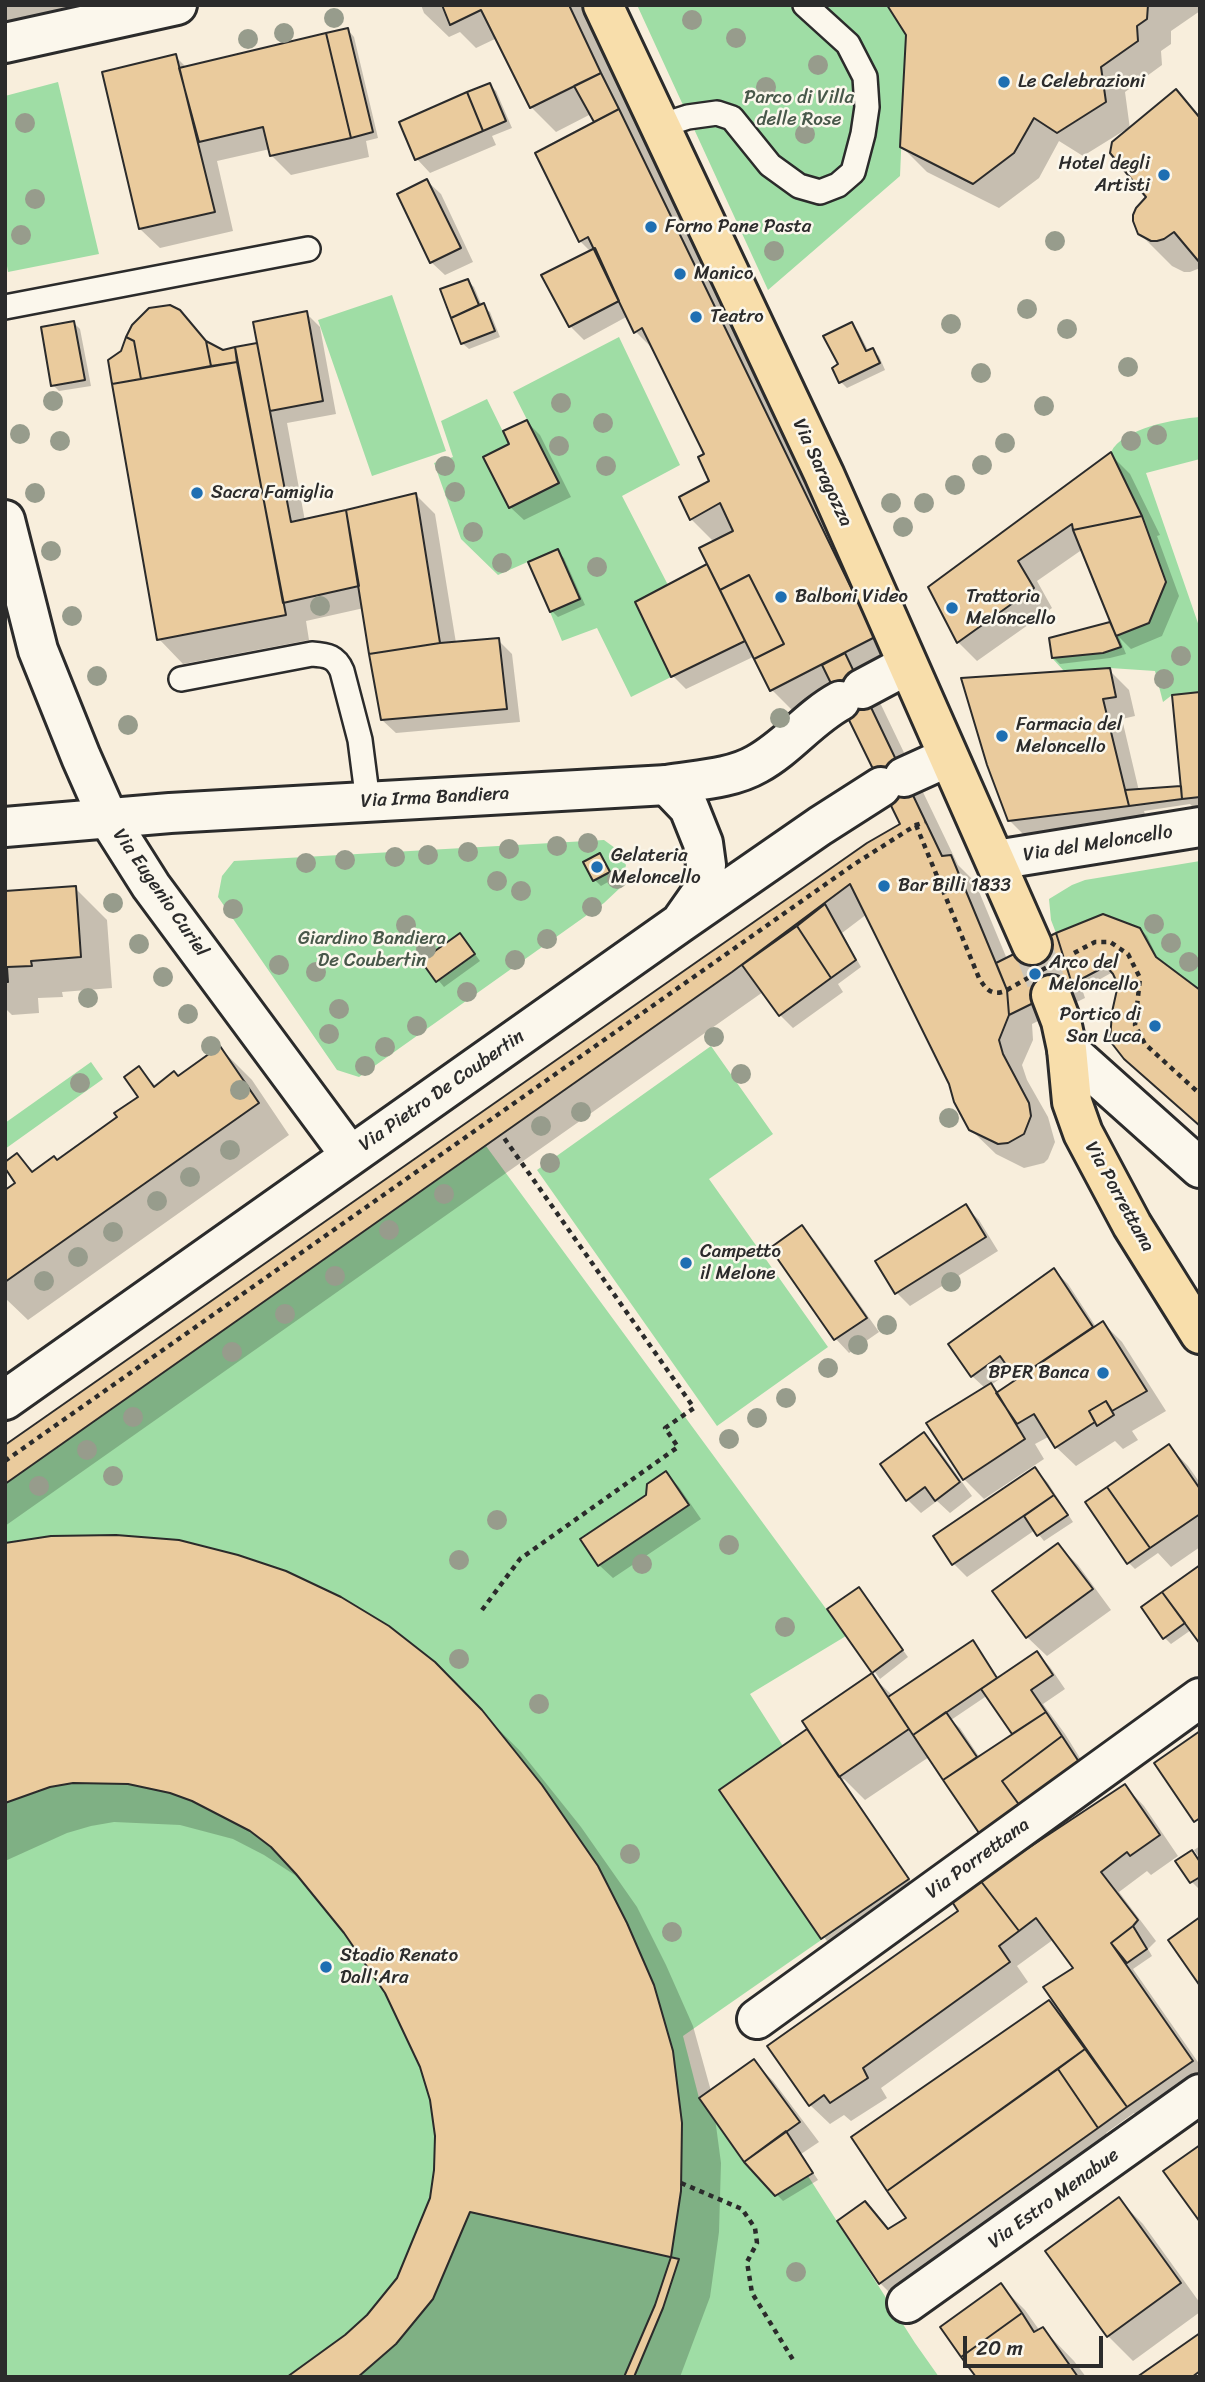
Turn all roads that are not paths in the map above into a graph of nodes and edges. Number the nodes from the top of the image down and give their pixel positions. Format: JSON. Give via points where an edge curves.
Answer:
{"nodes":[{"id":1,"x":177,"y":5,"type":"edge"},
{"id":2,"x":603,"y":5,"type":"edge"},
{"id":3,"x":804,"y":5,"type":"edge"},
{"id":4,"x":5,"y":43,"type":"edge"},
{"id":5,"x":660,"y":126,"type":"junction"},
{"id":6,"x":308,"y":249,"type":"dead end"},
{"id":7,"x":5,"y":307,"type":"edge"},
{"id":8,"x":5,"y":520,"type":"edge"},
{"id":9,"x":907,"y":665,"type":"junction"},
{"id":10,"x":181,"y":679,"type":"dead end"},
{"id":11,"x":948,"y":757,"type":"junction"},
{"id":12,"x":667,"y":785,"type":"junction"},
{"id":13,"x":368,"y":802,"type":"junction"},
{"id":14,"x":108,"y":818,"type":"junction"},
{"id":15,"x":5,"y":827,"type":"edge"},
{"id":16,"x":1200,"y":827,"type":"edge"},
{"id":17,"x":996,"y":860,"type":"junction"},
{"id":18,"x":680,"y":923,"type":"junction"},
{"id":19,"x":1048,"y":951,"type":"tunnel mouth"},
{"id":20,"x":1051,"y":995,"type":"tunnel mouth"},
{"id":21,"x":1067,"y":1049,"type":"junction"},
{"id":22,"x":350,"y":1156,"type":"junction"},
{"id":23,"x":1200,"y":1168,"type":"edge"},
{"id":24,"x":1200,"y":1334,"type":"edge"},
{"id":25,"x":5,"y":1400,"type":"edge"},
{"id":26,"x":1200,"y":1698,"type":"edge"},
{"id":27,"x":757,"y":2020,"type":"dead end"},
{"id":28,"x":1200,"y":2094,"type":"edge"},
{"id":29,"x":907,"y":2303,"type":"dead end"}],
"edges":[{"from":1,"to":4,"type":"street"},
{"from":2,"to":5,"type":"main road","name":"Via Saragozza"},
{"from":3,"to":5,"type":"lane","via":[[848,44],[865,77],[863,134],[853,172],[838,185],[820,192],[799,186],[770,165],[732,118],[717,113]]},
{"from":5,"to":9,"type":"main road","name":"Via Saragozza","via":[[874,583]]},
{"from":6,"to":7,"type":"lane"},
{"from":8,"to":14,"type":"street","name":"Via Eugenio Curiel","via":[[38,650]]},
{"from":9,"to":11,"type":"main road","name":"Via Saragozza"},
{"from":9,"to":12,"type":"street","name":"Via Irma Bandiera","via":[[851,695],[757,765]]},
{"from":10,"to":13,"type":"lane","via":[[312,654],[327,654],[338,661],[360,740]]},
{"from":11,"to":17,"type":"main road","name":"Via Saragozza"},
{"from":11,"to":18,"type":"street","name":"Via Pietro De Coubertin","via":[[893,782],[820,826]]},
{"from":12,"to":13,"type":"street","name":"Via Irma Bandiera"},
{"from":12,"to":18,"type":"street","via":[[689,808],[704,843],[702,892]]},
{"from":13,"to":14,"type":"street","name":"Via Irma Bandiera"},
{"from":14,"to":15,"type":"street","name":"Via Irma Bandiera"},
{"from":14,"to":22,"type":"street","name":"Via Eugenio Curiel","via":[[150,886]]},
{"from":16,"to":17,"type":"street","name":"Via del Meloncello"},
{"from":17,"to":19,"type":"main road","name":"Via Saragozza"},
{"from":18,"to":22,"type":"street","name":"Via Pietro De Coubertin"},
{"from":20,"to":21,"type":"main road"},
{"from":21,"to":23,"type":"street"},
{"from":21,"to":24,"type":"main road","name":"Via Porrettana","via":[[1072,1102],[1083,1133],[1132,1225]]},
{"from":22,"to":25,"type":"street","name":"Via Pietro De Coubertin"},
{"from":26,"to":27,"type":"street","name":"Via Porrettana"},
{"from":28,"to":29,"type":"street","name":"Via Estro Menabue"}]}
